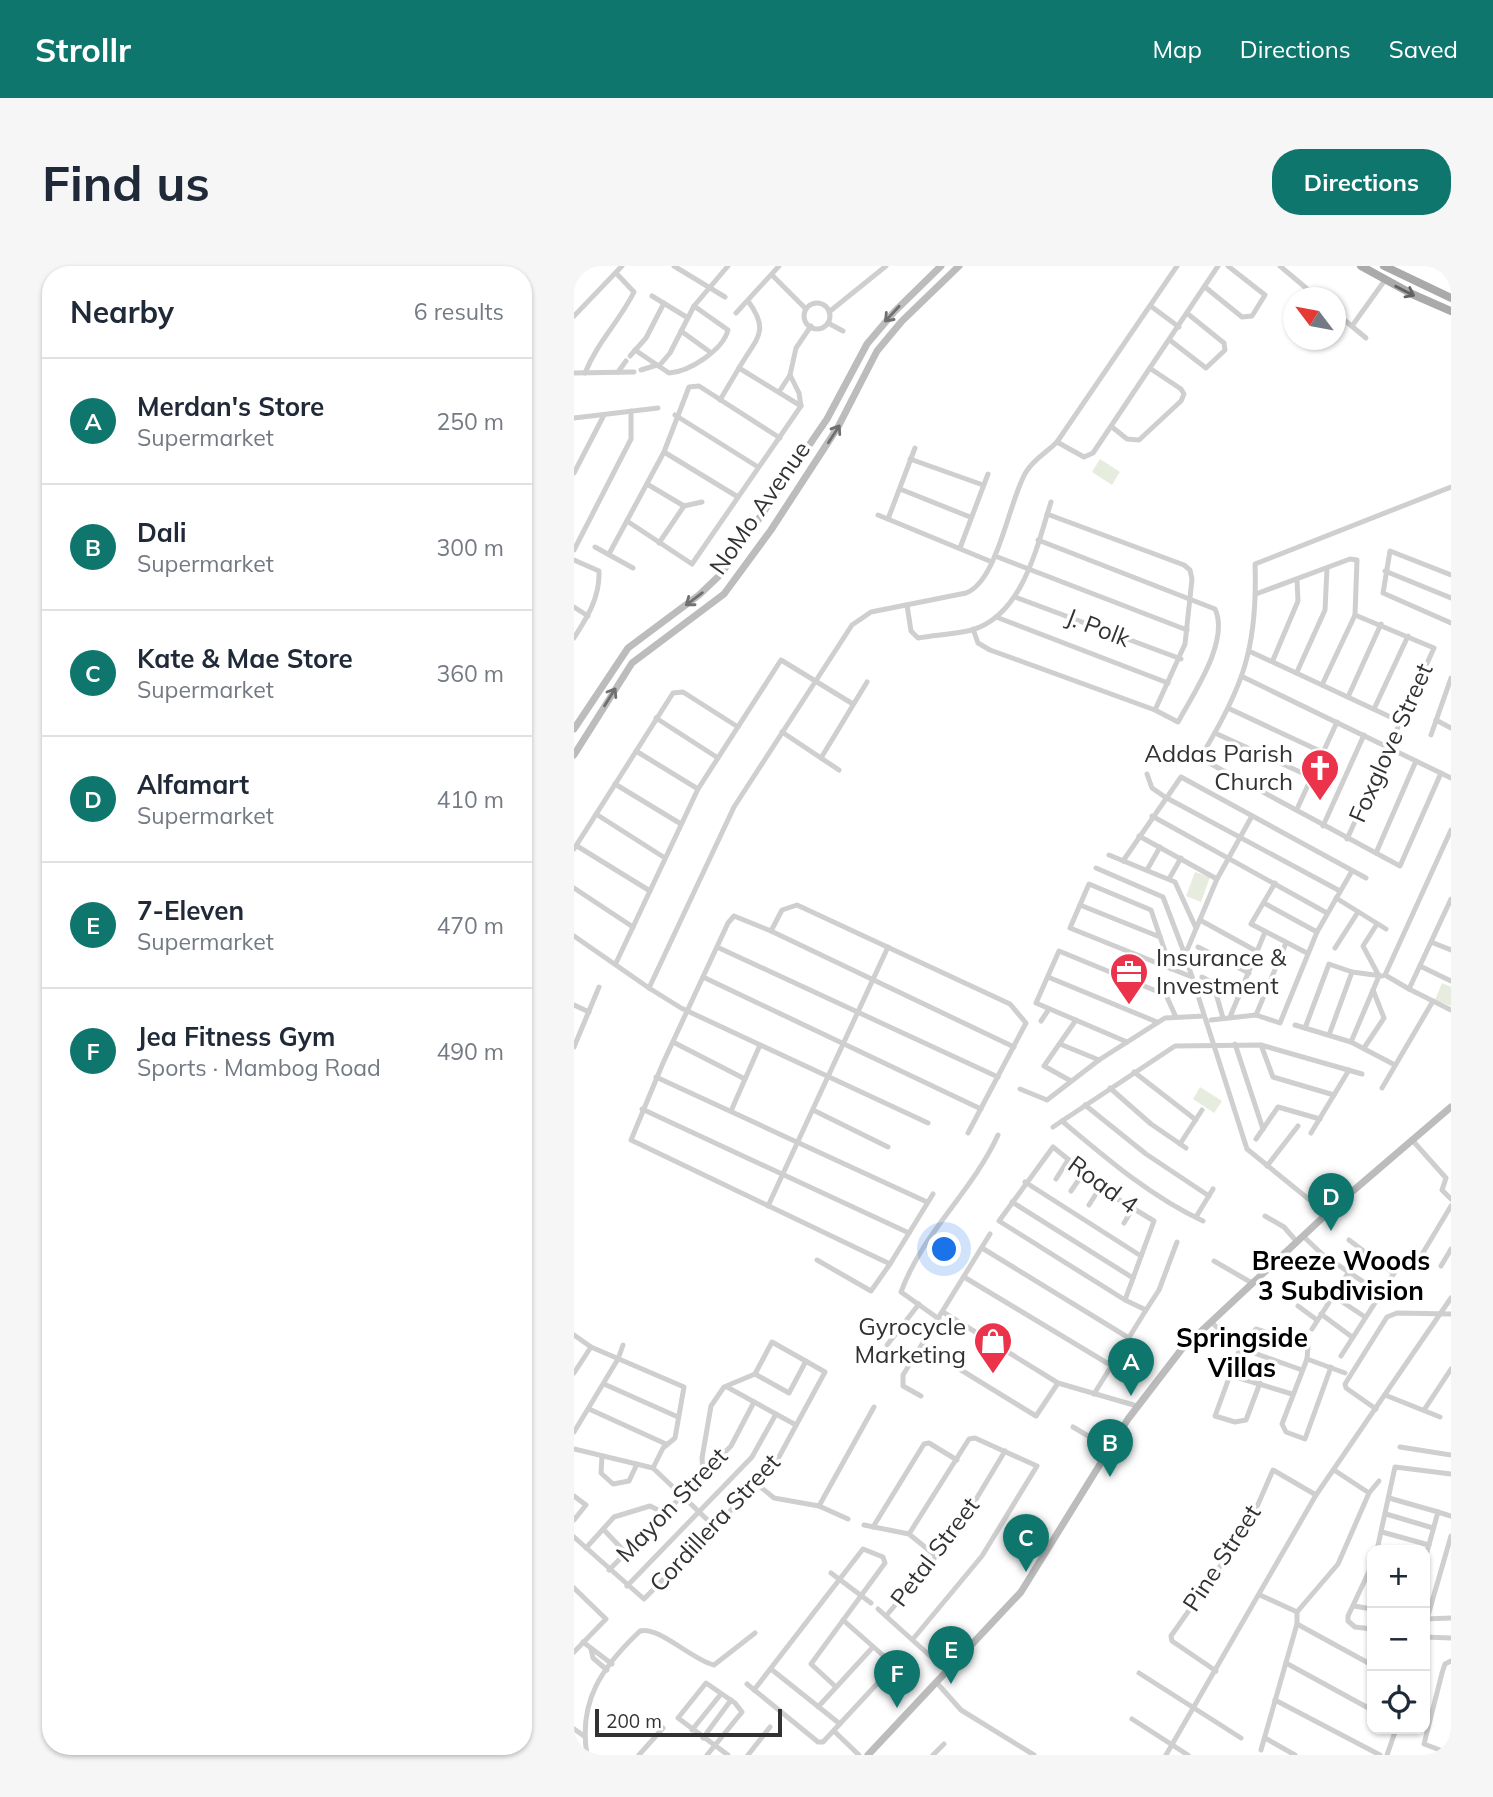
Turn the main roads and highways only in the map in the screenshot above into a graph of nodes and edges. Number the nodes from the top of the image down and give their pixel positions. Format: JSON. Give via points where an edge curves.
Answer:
{"nodes":[{"id":1,"x":941,"y":266,"type":"edge"},
{"id":2,"x":959,"y":266,"type":"edge"},
{"id":3,"x":1361,"y":266,"type":"edge"},
{"id":4,"x":1384,"y":266,"type":"edge"},
{"id":5,"x":1451,"y":298,"type":"edge"},
{"id":6,"x":1451,"y":310,"type":"edge"},
{"id":7,"x":867,"y":344,"type":"junction"},
{"id":8,"x":877,"y":351,"type":"junction"},
{"id":9,"x":574,"y":729,"type":"edge"},
{"id":10,"x":574,"y":755,"type":"edge"},
{"id":11,"x":1451,"y":1107,"type":"edge"},
{"id":12,"x":868,"y":1755,"type":"edge"}],
"edges":[{"from":1,"to":7,"type":"main road","name":"NoMo Avenue","one_way":true},
{"from":2,"to":8,"type":"main road","name":"NoMo Avenue"},
{"from":3,"to":6,"type":"main road","one_way":true},
{"from":4,"to":5,"type":"main road"},
{"from":7,"to":8,"type":"main road"},
{"from":7,"to":9,"type":"main road","name":"NoMo Avenue","one_way":true,"via":[[827,419],[721,575],[628,648]]},
{"from":10,"to":8,"type":"main road","name":"NoMo Avenue","one_way":true,"via":[[632,663],[724,594],[838,427]]},
{"from":11,"to":12,"type":"main road","via":[[1181,1350],[1137,1406],[1020,1592]]}]}
